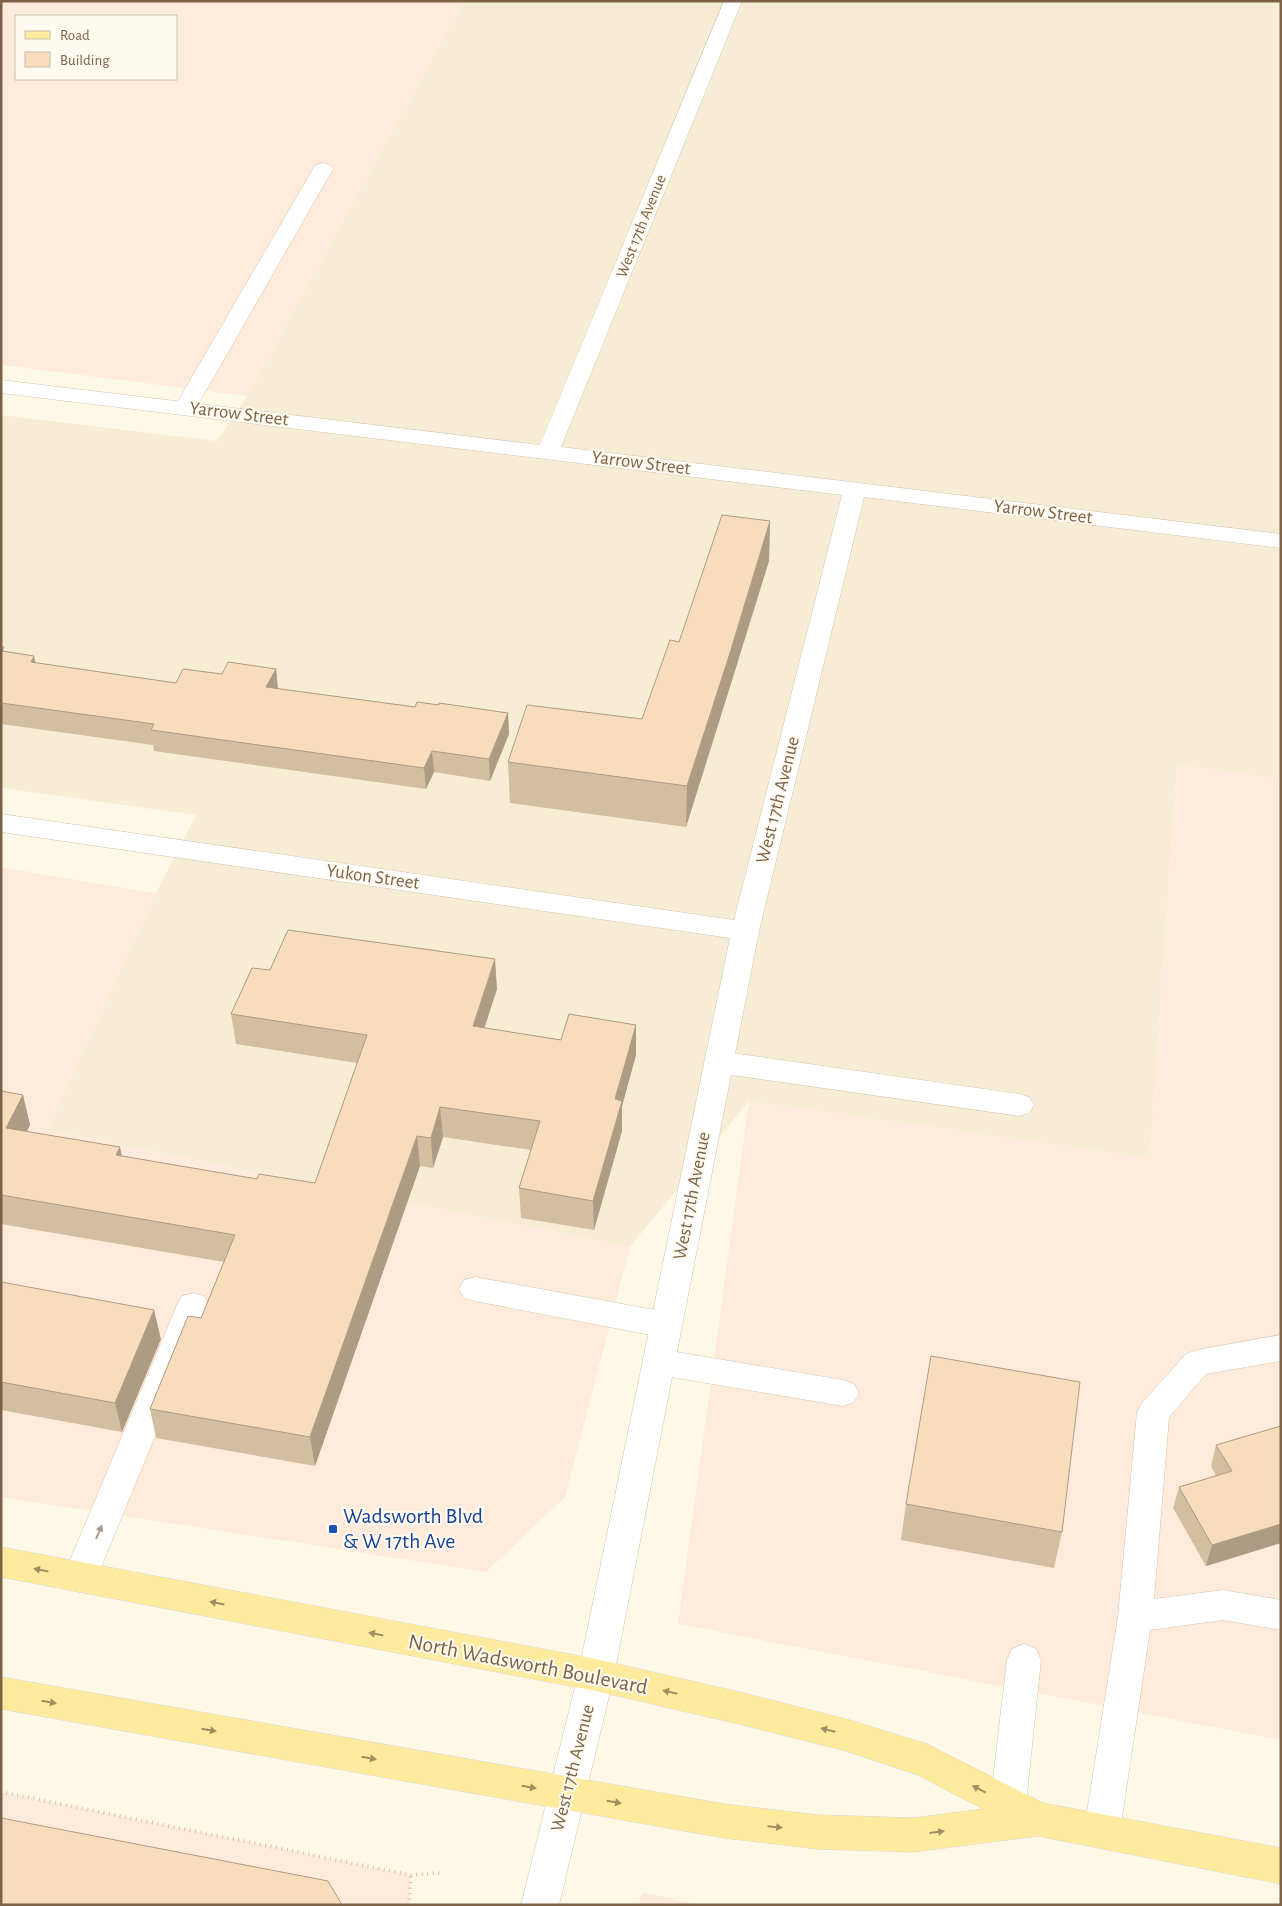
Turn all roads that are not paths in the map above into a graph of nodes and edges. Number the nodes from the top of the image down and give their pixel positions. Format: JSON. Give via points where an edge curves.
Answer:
{"nodes":[{"id":1,"x":733,"y":1,"type":"edge"},
{"id":2,"x":323,"y":169,"type":"dead end"},
{"id":3,"x":1,"y":386,"type":"edge"},
{"id":4,"x":185,"y":408,"type":"junction"},
{"id":5,"x":548,"y":451,"type":"junction"},
{"id":6,"x":855,"y":489,"type":"junction"},
{"id":7,"x":1281,"y":541,"type":"edge"},
{"id":8,"x":1,"y":823,"type":"edge"},
{"id":9,"x":745,"y":931,"type":"junction"},
{"id":10,"x":718,"y":1062,"type":"junction"},
{"id":11,"x":1019,"y":1105,"type":"dead end"},
{"id":12,"x":475,"y":1289,"type":"dead end"},
{"id":13,"x":193,"y":1305,"type":"dead end"},
{"id":14,"x":666,"y":1325,"type":"junction"},
{"id":15,"x":1281,"y":1348,"type":"edge"},
{"id":16,"x":659,"y":1362,"type":"junction"},
{"id":17,"x":843,"y":1393,"type":"dead end"},
{"id":18,"x":1,"y":1562,"type":"edge"},
{"id":19,"x":80,"y":1577,"type":"junction"},
{"id":20,"x":1281,"y":1616,"type":"edge"},
{"id":21,"x":1135,"y":1617,"type":"junction"},
{"id":22,"x":1024,"y":1660,"type":"dead end"},
{"id":23,"x":596,"y":1676,"type":"junction"},
{"id":24,"x":1,"y":1693,"type":"edge"},
{"id":25,"x":566,"y":1794,"type":"junction"},
{"id":26,"x":1017,"y":1816,"type":"junction"},
{"id":27,"x":1102,"y":1832,"type":"junction"},
{"id":28,"x":1281,"y":1866,"type":"edge"},
{"id":29,"x":540,"y":1905,"type":"edge"}],
"edges":[{"from":1,"to":5,"type":"street","name":"West 17th Avenue"},
{"from":2,"to":4,"type":"street"},
{"from":3,"to":4,"type":"street","name":"Yarrow Street"},
{"from":4,"to":5,"type":"street","name":"Yarrow Street"},
{"from":5,"to":6,"type":"street","name":"Yarrow Street"},
{"from":6,"to":7,"type":"street","name":"Yarrow Street"},
{"from":6,"to":9,"type":"street","name":"West 17th Avenue"},
{"from":8,"to":9,"type":"street","name":"Yukon Street"},
{"from":9,"to":10,"type":"street","name":"West 17th Avenue"},
{"from":10,"to":11,"type":"street"},
{"from":10,"to":14,"type":"street","name":"West 17th Avenue"},
{"from":12,"to":14,"type":"street"},
{"from":19,"to":13,"type":"street","one_way":true},
{"from":14,"to":16,"type":"street","name":"West 17th Avenue"},
{"from":15,"to":21,"type":"street","via":[[1197,1363],[1153,1412]]},
{"from":16,"to":17,"type":"street"},
{"from":16,"to":23,"type":"street","name":"West 17th Avenue"},
{"from":19,"to":18,"type":"main road","name":"North Wadsworth Boulevard","one_way":true},
{"from":23,"to":19,"type":"main road","name":"North Wadsworth Boulevard","one_way":true},
{"from":20,"to":21,"type":"street","via":[[1223,1605]]},
{"from":21,"to":27,"type":"street"},
{"from":22,"to":26,"type":"street"},
{"from":23,"to":25,"type":"street","name":"West 17th Avenue"},
{"from":26,"to":23,"type":"main road","name":"North Wadsworth Boulevard","one_way":true,"via":[[927,1761],[846,1735]]},
{"from":24,"to":25,"type":"main road","name":"North Wadsworth Boulevard","one_way":true},
{"from":25,"to":26,"type":"main road","name":"North Wadsworth Boulevard","one_way":true,"via":[[724,1821],[818,1832],[913,1835]]},
{"from":25,"to":29,"type":"street","name":"West 17th Avenue"},
{"from":26,"to":27,"type":"main road","name":"North Wadsworth Boulevard"},
{"from":27,"to":28,"type":"main road","name":"North Wadsworth Boulevard"}]}
